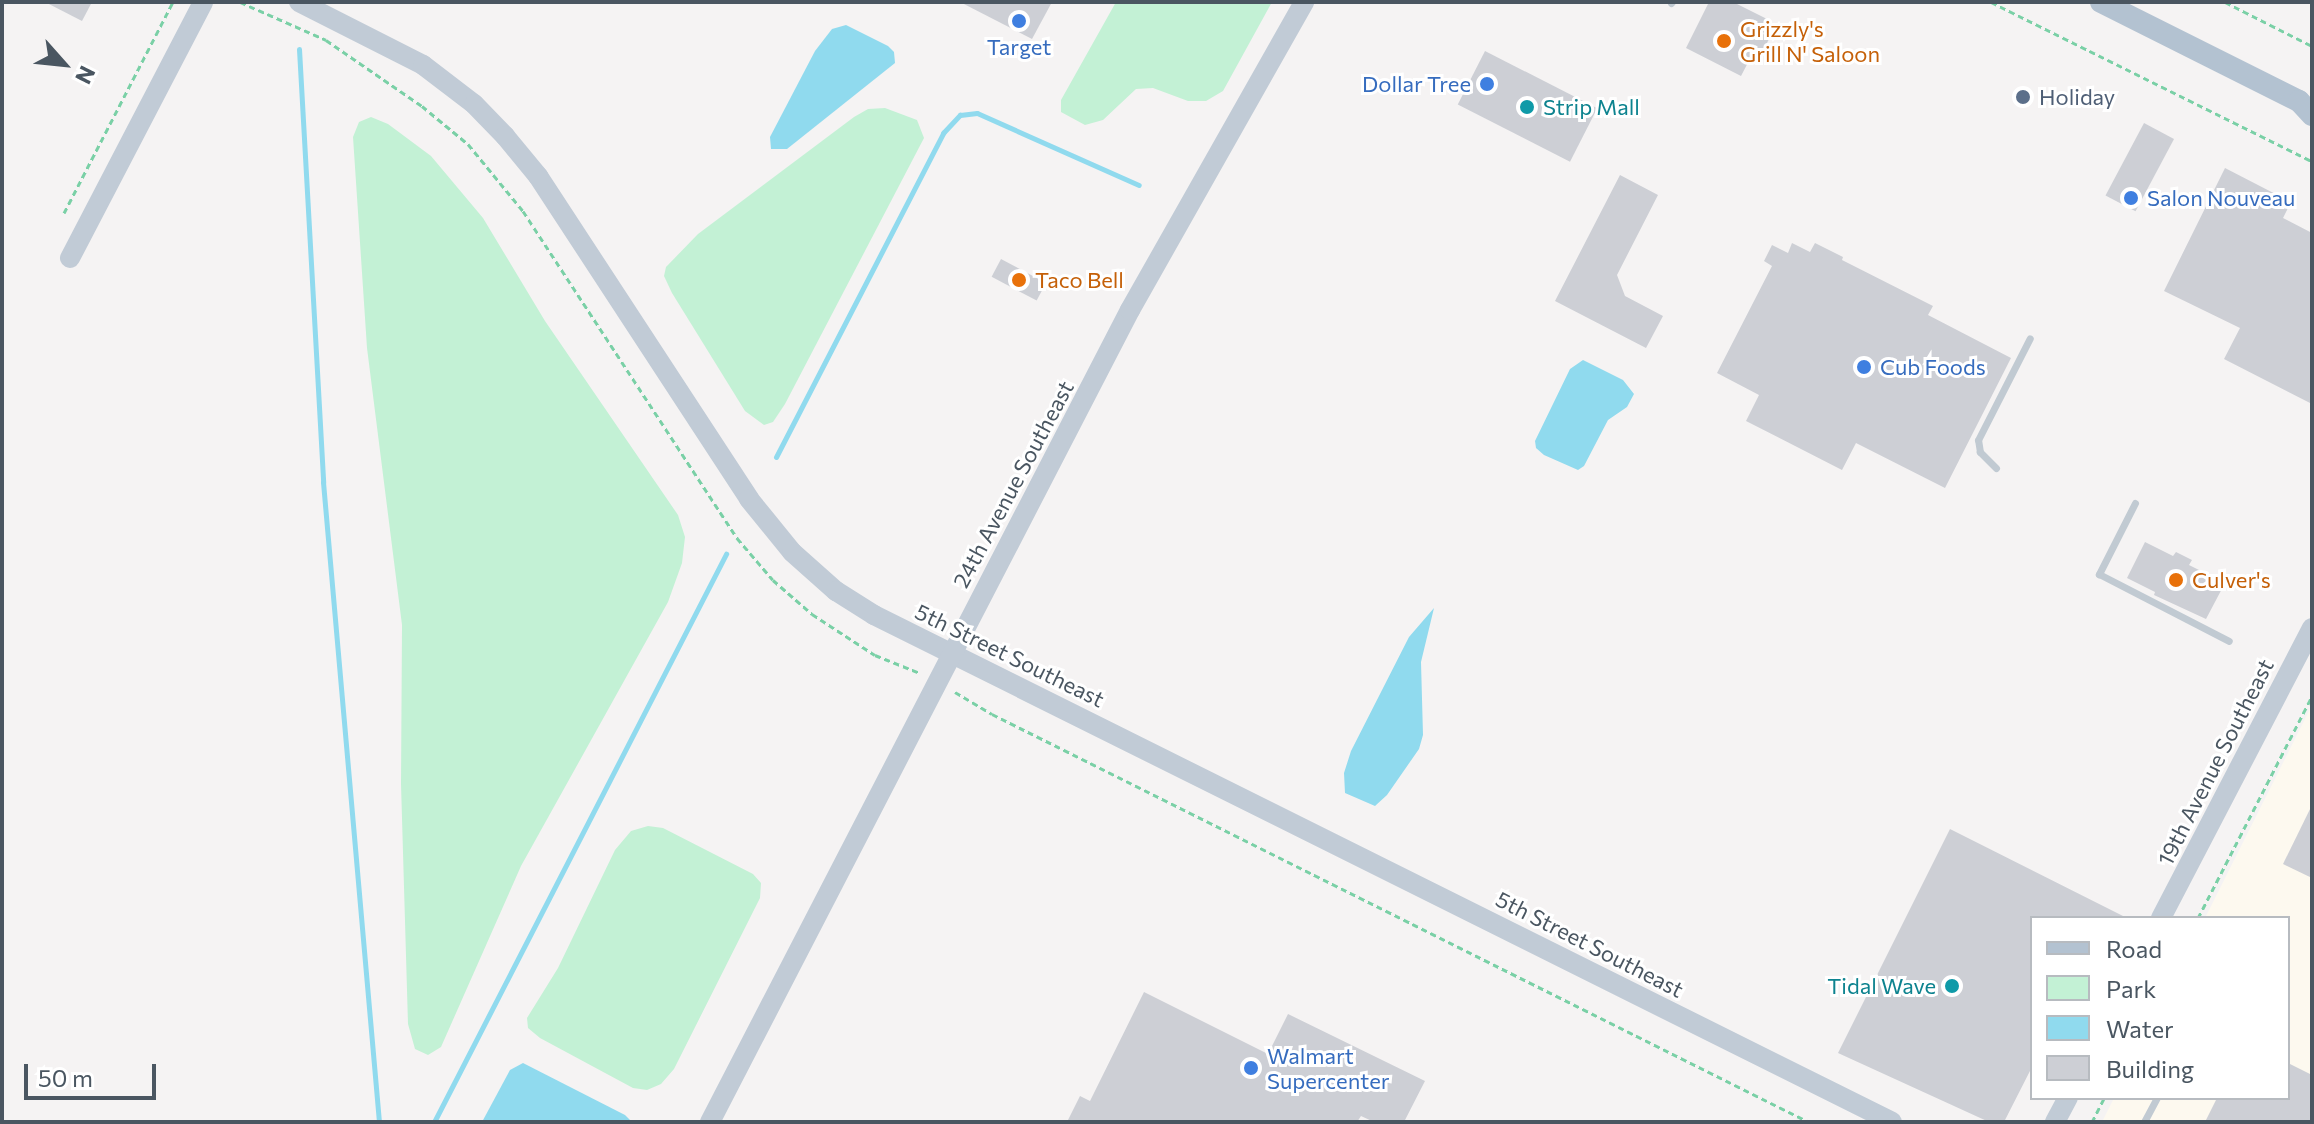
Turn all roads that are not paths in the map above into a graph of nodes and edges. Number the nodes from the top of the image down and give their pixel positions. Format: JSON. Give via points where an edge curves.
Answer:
{"nodes":[{"id":1,"x":203,"y":2,"type":"edge"},
{"id":2,"x":299,"y":2,"type":"edge"},
{"id":3,"x":1304,"y":2,"type":"edge"},
{"id":4,"x":2101,"y":2,"type":"edge"},
{"id":5,"x":2308,"y":106,"type":"edge"},
{"id":6,"x":70,"y":258,"type":"dead end"},
{"id":7,"x":2030,"y":338,"type":"dead end"},
{"id":8,"x":1996,"y":468,"type":"dead end"},
{"id":9,"x":2135,"y":503,"type":"dead end"},
{"id":10,"x":2312,"y":628,"type":"edge"},
{"id":11,"x":2229,"y":641,"type":"dead end"},
{"id":12,"x":952,"y":654,"type":"junction"},
{"id":13,"x":2162,"y":916,"type":"edge"},
{"id":14,"x":2067,"y":1100,"type":"edge"},
{"id":15,"x":2156,"y":1100,"type":"edge"},
{"id":16,"x":710,"y":1122,"type":"edge"},
{"id":17,"x":1892,"y":1122,"type":"edge"},
{"id":18,"x":2055,"y":1122,"type":"edge"},
{"id":19,"x":2144,"y":1122,"type":"edge"}],
"edges":[{"from":1,"to":6,"type":"street"},
{"from":2,"to":12,"type":"street","name":"5th Street Southeast","via":[[423,65],[490,119],[538,176],[774,532],[836,591]]},
{"from":3,"to":12,"type":"street","name":"24th Avenue Southeast","via":[[1130,310]]},
{"from":4,"to":5,"type":"main road"},
{"from":7,"to":8,"type":"lane","via":[[1978,440],[1980,452]]},
{"from":9,"to":11,"type":"lane","via":[[2099,574]]},
{"from":10,"to":13,"type":"street","name":"19th Avenue Southeast"},
{"from":12,"to":16,"type":"street","name":"24th Avenue Southeast"},
{"from":12,"to":17,"type":"street","name":"5th Street Southeast"},
{"from":14,"to":18,"type":"street"},
{"from":15,"to":19,"type":"lane"}]}
